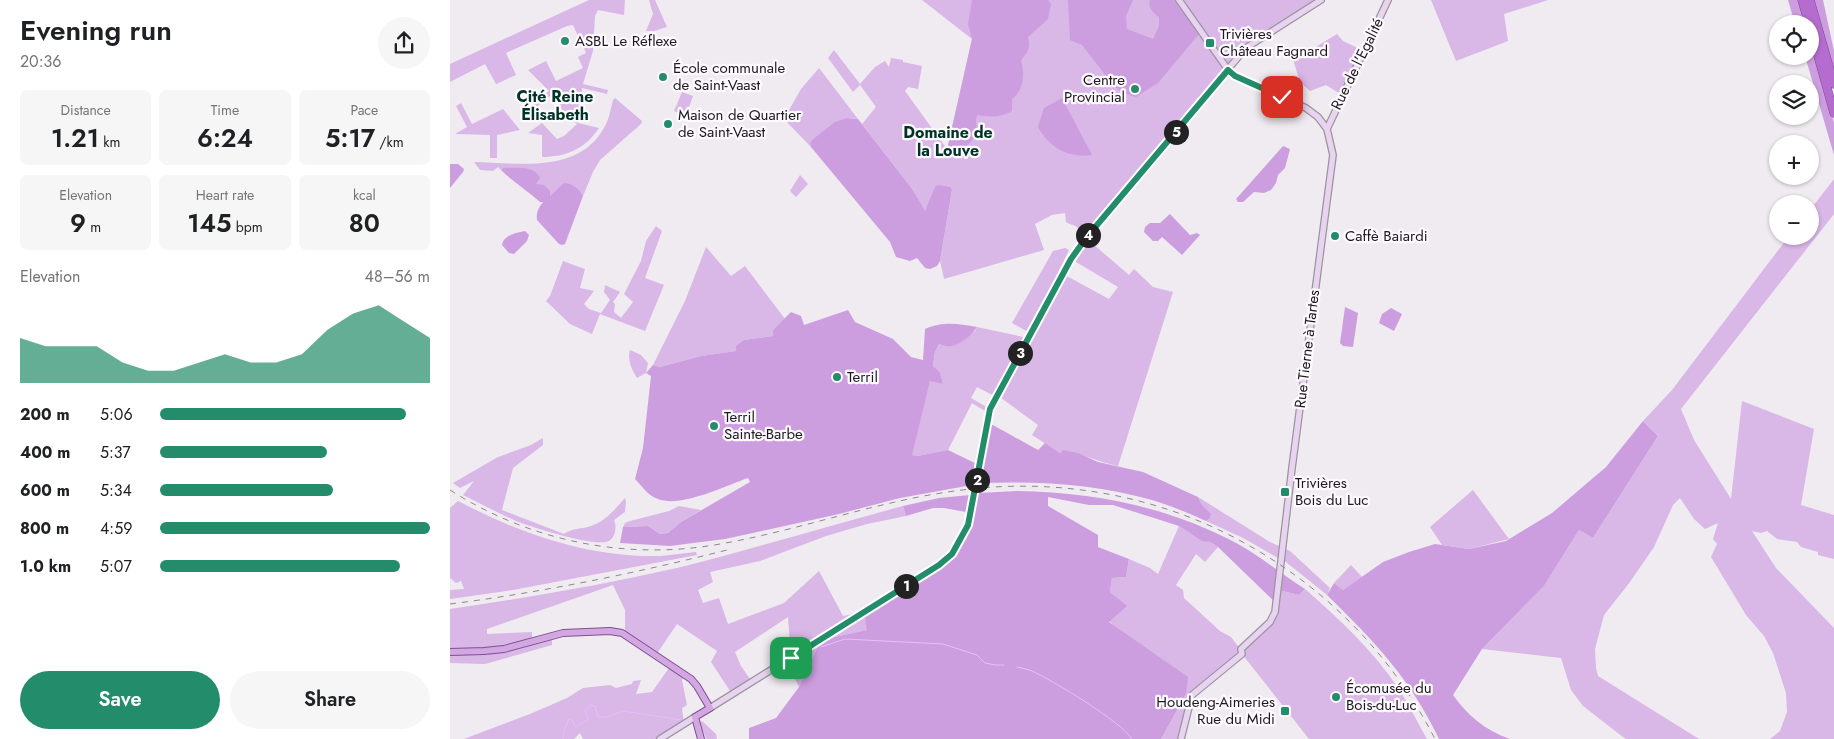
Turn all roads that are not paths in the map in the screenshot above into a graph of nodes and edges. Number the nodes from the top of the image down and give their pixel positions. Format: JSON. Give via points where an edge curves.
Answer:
{"nodes":[{"id":1,"x":1179,"y":0,"type":"edge"},
{"id":2,"x":1321,"y":0,"type":"edge"},
{"id":3,"x":1388,"y":0,"type":"edge"},
{"id":4,"x":1802,"y":0,"type":"edge"},
{"id":5,"x":1810,"y":0,"type":"edge"},
{"id":6,"x":1806,"y":15,"type":"edge"},
{"id":7,"x":1819,"y":60,"type":"edge"},
{"id":8,"x":1227,"y":68,"type":"junction"},
{"id":9,"x":1834,"y":84,"type":"edge"},
{"id":10,"x":1834,"y":113,"type":"edge"},
{"id":11,"x":1327,"y":129,"type":"junction"},
{"id":12,"x":450,"y":652,"type":"edge"},
{"id":13,"x":710,"y":708,"type":"junction"},
{"id":14,"x":695,"y":717,"type":"junction"},
{"id":15,"x":660,"y":739,"type":"edge"},
{"id":16,"x":701,"y":739,"type":"edge"},
{"id":17,"x":1181,"y":739,"type":"edge"}],
"edges":[{"from":1,"to":8,"type":"street"},
{"from":2,"to":8,"type":"street","via":[[1249,46]]},
{"from":3,"to":11,"type":"street","name":"Rue de l'Egalité"},
{"from":4,"to":6,"type":"highway"},
{"from":5,"to":9,"type":"highway"},
{"from":7,"to":10,"type":"highway"},
{"from":8,"to":11,"type":"street","via":[[1235,76],[1306,108]]},
{"from":8,"to":13,"type":"street","via":[[1071,259],[990,409],[971,518],[952,554],[872,608]]},
{"from":11,"to":17,"type":"street","name":"Rue Tierne à Tartes","via":[[1332,148],[1331,173],[1273,618],[1240,649],[1242,654],[1192,695]]},
{"from":12,"to":13,"type":"main road","via":[[504,649],[563,633],[616,632],[632,639],[691,679]]},
{"from":13,"to":14,"type":"main road"},
{"from":14,"to":15,"type":"street"},
{"from":14,"to":16,"type":"main road"}]}
